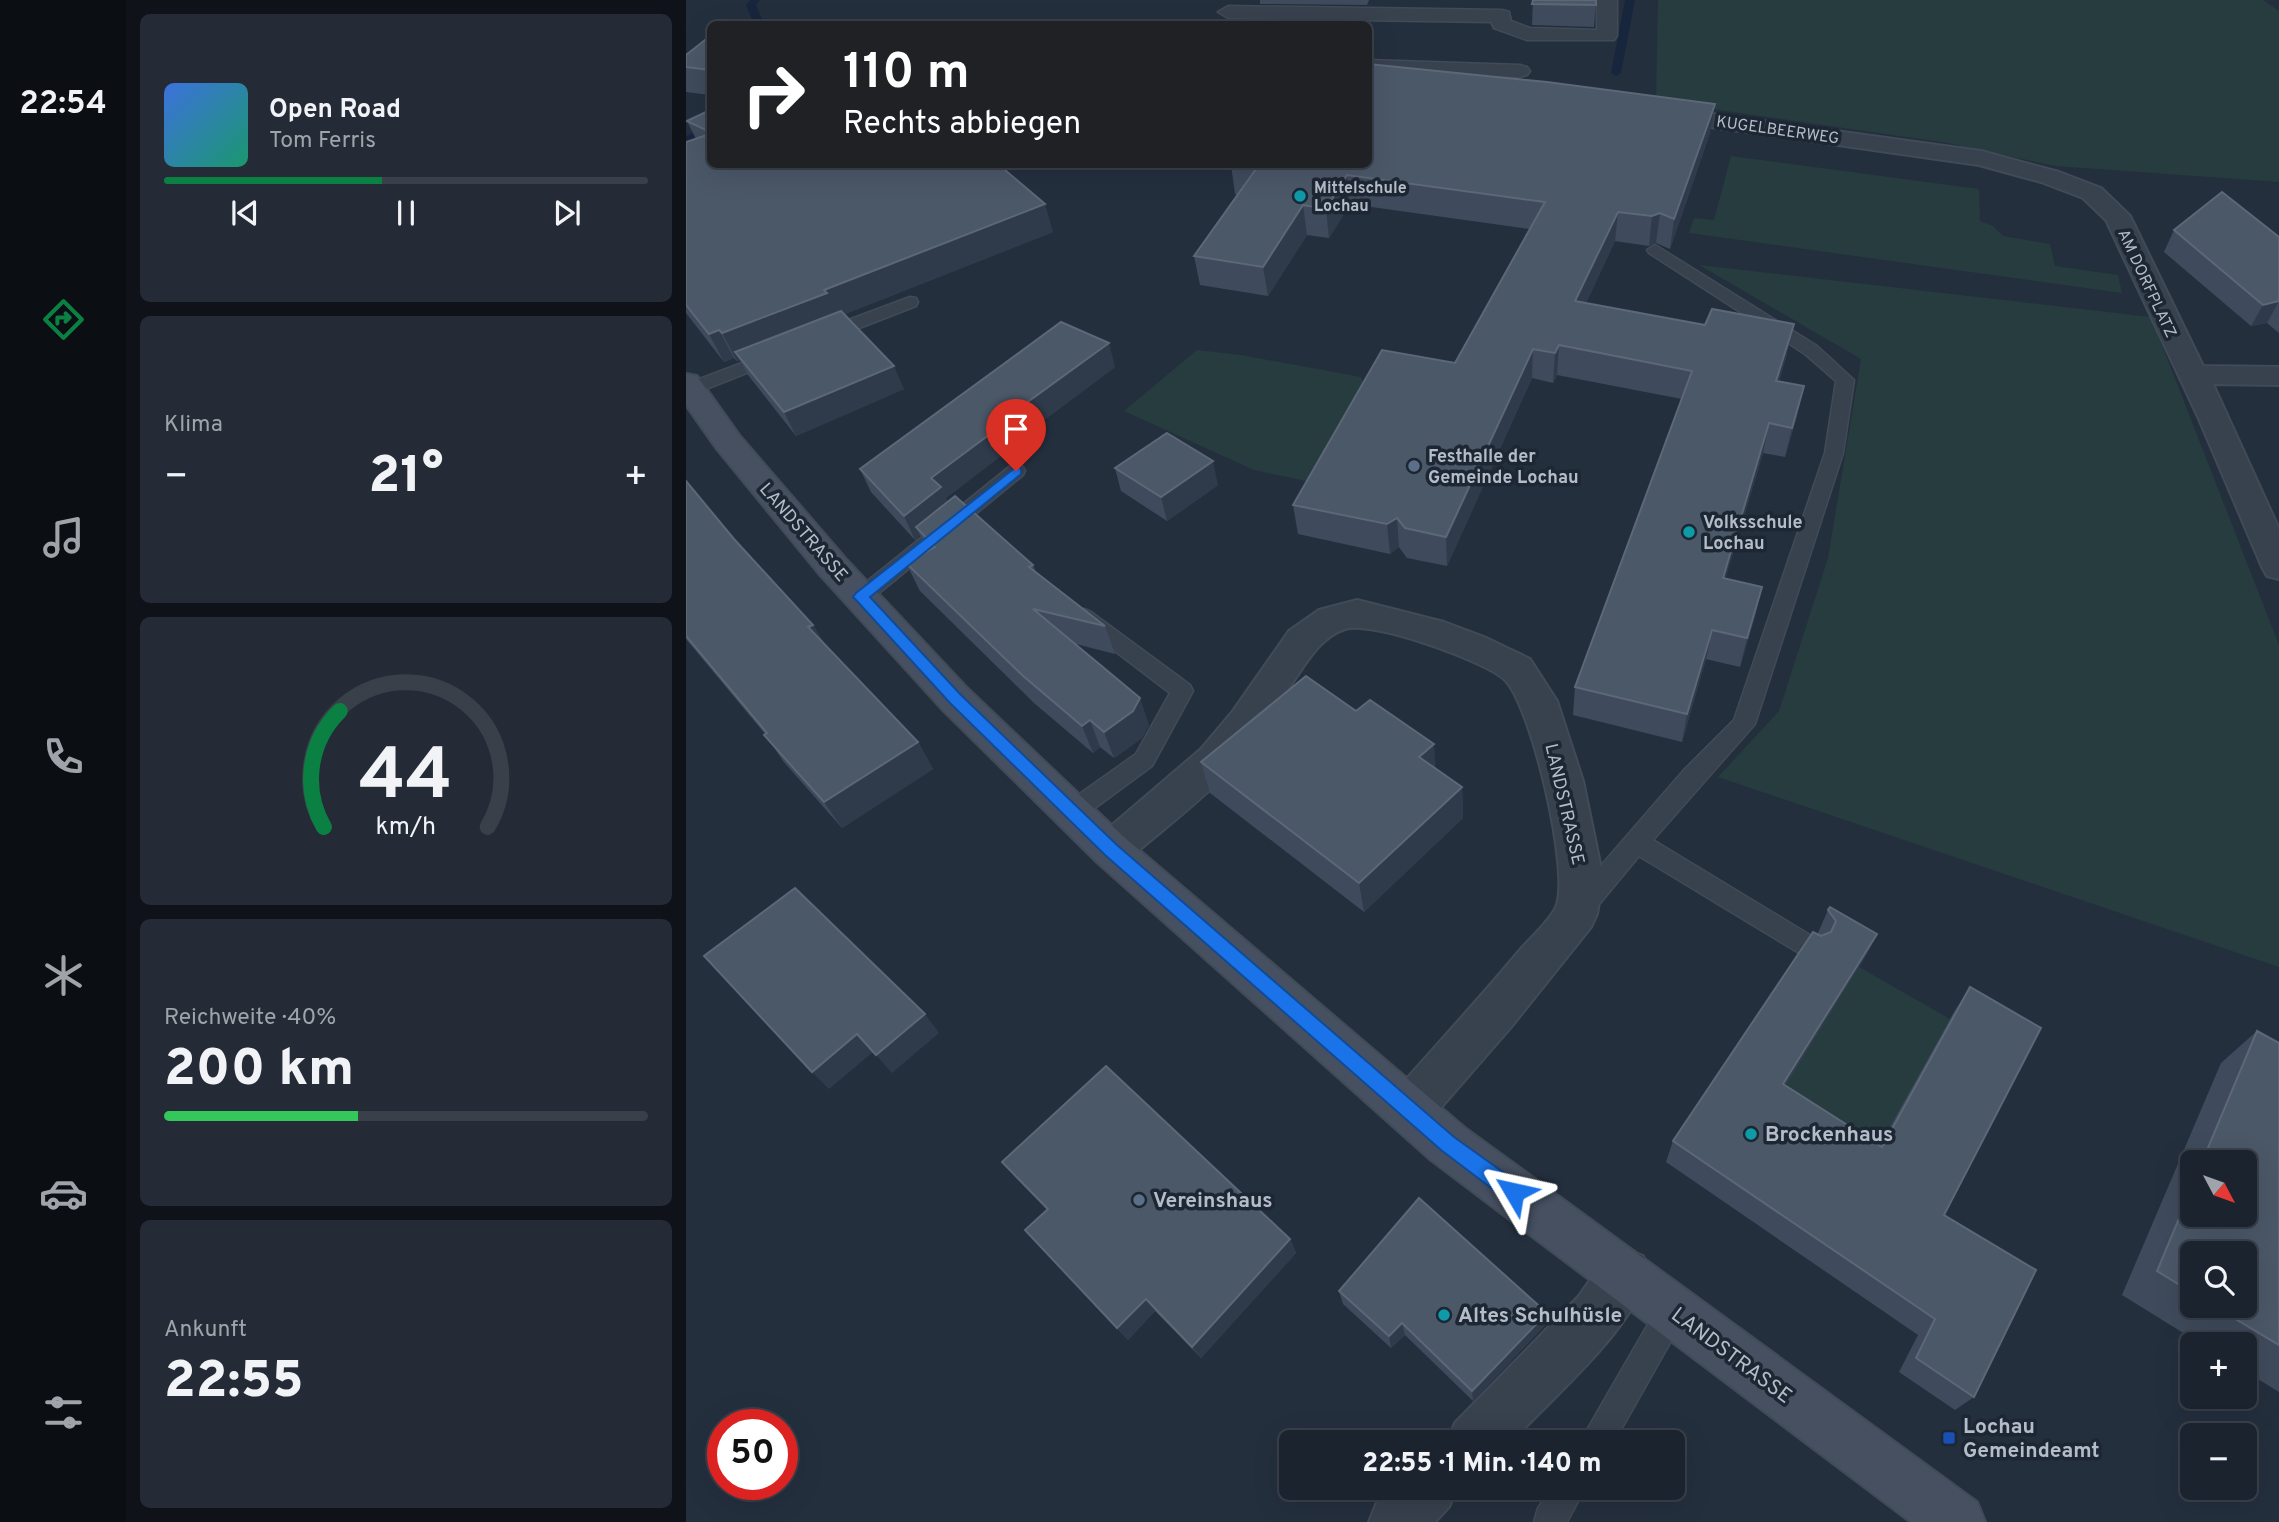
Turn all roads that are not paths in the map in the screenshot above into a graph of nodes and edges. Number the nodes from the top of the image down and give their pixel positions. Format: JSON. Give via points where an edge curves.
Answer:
{"nodes":[{"id":1,"x":1607,"y":0,"type":"edge"},
{"id":2,"x":1488,"y":8,"type":"edge"},
{"id":3,"x":1228,"y":12,"type":"edge"},
{"id":4,"x":1335,"y":20,"type":"edge"},
{"id":5,"x":1524,"y":33,"type":"junction"},
{"id":6,"x":1372,"y":66,"type":"edge"},
{"id":7,"x":1372,"y":82,"type":"edge"},
{"id":8,"x":1442,"y":91,"type":"edge"},
{"id":9,"x":1637,"y":110,"type":"edge"},
{"id":10,"x":1936,"y":151,"type":"joint"},
{"id":11,"x":1655,"y":250,"type":"edge"},
{"id":12,"x":910,"y":302,"type":"dead end"},
{"id":13,"x":2192,"y":375,"type":"junction"},
{"id":14,"x":2279,"y":376,"type":"edge"},
{"id":15,"x":688,"y":386,"type":"edge"},
{"id":16,"x":1016,"y":471,"type":"dead end"},
{"id":17,"x":2279,"y":567,"type":"edge"},
{"id":18,"x":861,"y":597,"type":"junction"},
{"id":19,"x":1079,"y":613,"type":"edge"},
{"id":20,"x":1072,"y":812,"type":"junction"},
{"id":21,"x":1636,"y":842,"type":"junction"},
{"id":22,"x":1111,"y":850,"type":"junction"},
{"id":23,"x":1576,"y":914,"type":"junction"},
{"id":24,"x":1809,"y":948,"type":"edge"},
{"id":25,"x":1409,"y":1110,"type":"junction"},
{"id":26,"x":1625,"y":1274,"type":"junction"},
{"id":27,"x":1673,"y":1311,"type":"junction"},
{"id":28,"x":1486,"y":1430,"type":"edge"},
{"id":29,"x":1603,"y":1430,"type":"edge"},
{"id":30,"x":1418,"y":1500,"type":"edge"},
{"id":31,"x":1562,"y":1500,"type":"edge"},
{"id":32,"x":1550,"y":1520,"type":"dead end"},
{"id":33,"x":1397,"y":1522,"type":"edge"},
{"id":34,"x":1957,"y":1522,"type":"edge"}],
"edges":[{"from":1,"to":5,"type":"street","via":[[1607,36]]},
{"from":2,"to":4,"type":"street"},
{"from":2,"to":5,"type":"street","via":[[1502,16],[1501,24]]},
{"from":3,"to":4,"type":"street"},
{"from":5,"to":6,"type":"street","via":[[1519,78]]},
{"from":7,"to":8,"type":"street"},
{"from":9,"to":10,"type":"street","name":"KUGELBEERWEG"},
{"from":10,"to":13,"type":"street","name":"AM DORFPLATZ","via":[[1982,158],[2092,194],[2117,216]]},
{"from":11,"to":21,"type":"lane","via":[[1811,350],[1845,380],[1834,453],[1744,724]]},
{"from":12,"to":15,"type":"lane"},
{"from":13,"to":14,"type":"street"},
{"from":13,"to":17,"type":"street","name":"AM DORFPLATZ"},
{"from":15,"to":18,"type":"main road","name":"LANDSTRASSE","via":[[728,442]]},
{"from":16,"to":18,"type":"lane"},
{"from":18,"to":20,"type":"main road","name":"LANDSTRASSE","via":[[955,699]]},
{"from":19,"to":20,"type":"lane","via":[[1182,691],[1144,760]]},
{"from":20,"to":22,"type":"main road","name":"LANDSTRASSE"},
{"from":21,"to":23,"type":"lane"},
{"from":21,"to":24,"type":"lane"},
{"from":22,"to":23,"type":"street","name":"LANDSTRASSE","via":[[1215,760],[1302,640],[1331,619],[1357,613],[1431,631],[1517,669],[1538,701],[1564,782],[1582,878]]},
{"from":22,"to":25,"type":"main road","name":"LANDSTRASSE"},
{"from":23,"to":25,"type":"street","name":"LANDSTRASSE"},
{"from":25,"to":26,"type":"main road","name":"LANDSTRASSE"},
{"from":26,"to":27,"type":"main road","name":"LANDSTRASSE"},
{"from":26,"to":28,"type":"street","via":[[1597,1314]]},
{"from":27,"to":29,"type":"lane"},
{"from":27,"to":34,"type":"main road","name":"LANDSTRASSE"},
{"from":30,"to":33,"type":"street"},
{"from":31,"to":32,"type":"lane"}]}
